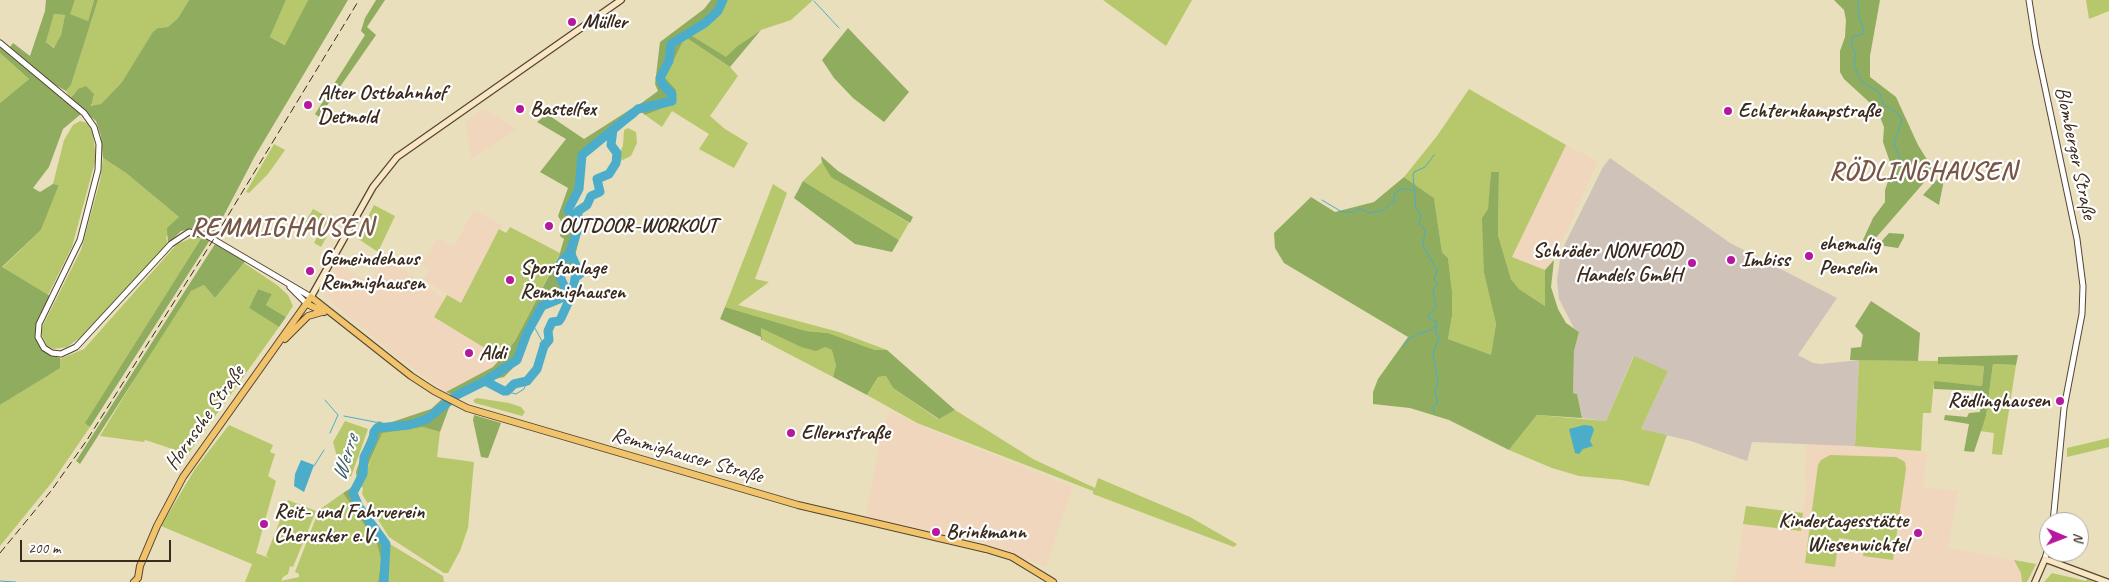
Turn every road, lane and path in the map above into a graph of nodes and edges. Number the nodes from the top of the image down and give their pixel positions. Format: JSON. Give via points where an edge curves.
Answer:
{"nodes":[{"id":1,"x":621,"y":0,"type":"edge"},
{"id":2,"x":2029,"y":0,"type":"edge"},
{"id":3,"x":0,"y":43,"type":"edge"},
{"id":4,"x":288,"y":284,"type":"junction"},
{"id":5,"x":311,"y":297,"type":"junction"},
{"id":6,"x":306,"y":306,"type":"junction"},
{"id":7,"x":322,"y":312,"type":"junction"},
{"id":8,"x":334,"y":315,"type":"junction"},
{"id":9,"x":278,"y":344,"type":"junction"},
{"id":10,"x":2054,"y":512,"type":"edge"},
{"id":11,"x":2044,"y":562,"type":"edge"},
{"id":12,"x":2053,"y":562,"type":"edge"},
{"id":13,"x":134,"y":582,"type":"edge"},
{"id":14,"x":1053,"y":582,"type":"edge"},
{"id":15,"x":2035,"y":582,"type":"edge"},
{"id":16,"x":2107,"y":582,"type":"edge"}],
"edges":[{"from":1,"to":5,"type":"main road","via":[[397,157],[373,187]]},
{"from":2,"to":10,"type":"street","name":"Blomberger Straße","via":[[2077,239],[2083,286],[2082,314],[2064,408]]},
{"from":3,"to":4,"type":"street","via":[[84,113],[99,138],[98,170],[80,240],[39,324],[38,337],[44,348],[61,354],[76,347],[171,244],[189,232],[206,235]]},
{"from":4,"to":5,"type":"street"},
{"from":4,"to":6,"type":"street"},
{"from":5,"to":6,"type":"main road","name":"Hornsche Straße"},
{"from":5,"to":8,"type":"main road","name":"Remmighauser Straße"},
{"from":6,"to":7,"type":"main road","name":"Remmighauser Straße"},
{"from":6,"to":9,"type":"main road","name":"Hornsche Straße"},
{"from":7,"to":8,"type":"main road","name":"Remmighauser Straße"},
{"from":7,"to":9,"type":"main road","via":[[308,316]]},
{"from":8,"to":14,"type":"main road","name":"Remmighauser Straße","via":[[411,376],[445,398],[489,416],[798,505],[986,549],[1012,557]]},
{"from":9,"to":13,"type":"main road","name":"Hornsche Straße","via":[[183,477],[157,526]]},
{"from":11,"to":15,"type":"main road"},
{"from":12,"to":16,"type":"main road"}]}
